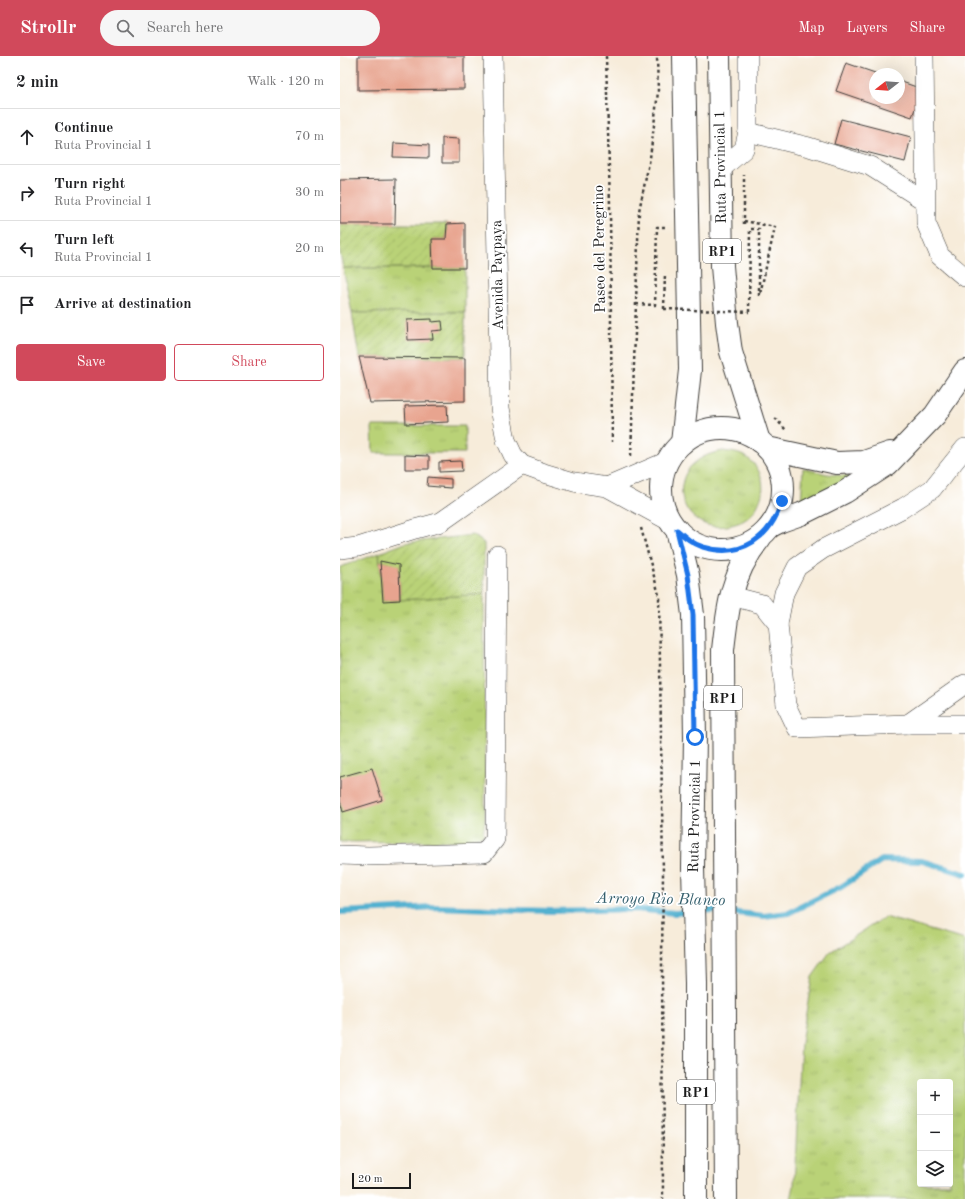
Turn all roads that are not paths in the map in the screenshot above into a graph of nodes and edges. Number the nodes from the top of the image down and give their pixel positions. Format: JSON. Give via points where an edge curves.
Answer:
{"nodes":[{"id":1,"x":493,"y":56,"type":"edge"},
{"id":2,"x":684,"y":56,"type":"edge"},
{"id":3,"x":719,"y":56,"type":"edge"},
{"id":4,"x":748,"y":56,"type":"edge"},
{"id":5,"x":924,"y":56,"type":"edge"},
{"id":6,"x":746,"y":141,"type":"junction"},
{"id":7,"x":720,"y":170,"type":"junction"},
{"id":8,"x":925,"y":201,"type":"junction"},
{"id":9,"x":965,"y":277,"type":"edge"},
{"id":10,"x":965,"y":371,"type":"edge"},
{"id":11,"x":682,"y":443,"type":"junction"},
{"id":12,"x":763,"y":445,"type":"junction"},
{"id":13,"x":906,"y":446,"type":"junction"},
{"id":14,"x":965,"y":448,"type":"edge"},
{"id":15,"x":668,"y":462,"type":"junction"},
{"id":16,"x":522,"y":465,"type":"junction"},
{"id":17,"x":607,"y":487,"type":"junction"},
{"id":18,"x":674,"y":526,"type":"junction"},
{"id":19,"x":765,"y":532,"type":"junction"},
{"id":20,"x":341,"y":548,"type":"edge"},
{"id":21,"x":497,"y":555,"type":"dead end"},
{"id":22,"x":731,"y":596,"type":"junction"},
{"id":23,"x":778,"y":624,"type":"junction"},
{"id":24,"x":965,"y":684,"type":"edge"},
{"id":25,"x":908,"y":724,"type":"junction"},
{"id":26,"x":965,"y":724,"type":"edge"},
{"id":27,"x":340,"y":855,"type":"edge"},
{"id":28,"x":696,"y":1199,"type":"edge"},
{"id":29,"x":726,"y":1199,"type":"edge"}],
"edges":[{"from":1,"to":16,"type":"street","name":"Avenida Paypaya","via":[[500,408],[506,440],[513,455]]},
{"from":2,"to":11,"type":"main road","number":"RP1","via":[[690,370]]},
{"from":3,"to":7,"type":"main road","name":"Ruta Provincial 1","number":"RP1"},
{"from":4,"to":6,"type":"street"},
{"from":5,"to":8,"type":"street"},
{"from":6,"to":7,"type":"street"},
{"from":6,"to":8,"type":"street","via":[[809,147],[870,166]]},
{"from":7,"to":12,"type":"main road","name":"Ruta Provincial 1","number":"RP1","via":[[722,266],[731,352]]},
{"from":8,"to":9,"type":"street","via":[[926,223],[940,256]]},
{"from":10,"to":13,"type":"main road","via":[[935,415]]},
{"from":11,"to":12,"type":"main road","name":"Ruta Provincial 1","number":"RP1","via":[[696,434],[728,428],[745,433]]},
{"from":11,"to":15,"type":"main road","name":"Ruta Provincial 1","number":"RP1"},
{"from":12,"to":13,"type":"main road","via":[[837,463],[864,462]]},
{"from":12,"to":19,"type":"main road","name":"Ruta Provincial 1","number":"RP1","via":[[775,460],[783,486],[778,514]]},
{"from":13,"to":19,"type":"main road","via":[[888,464],[845,492],[781,521]]},
{"from":14,"to":23,"type":"street","via":[[932,489],[903,508],[823,549],[797,567],[784,593]]},
{"from":15,"to":17,"type":"street"},
{"from":15,"to":18,"type":"main road","name":"Ruta Provincial 1","number":"RP1","via":[[661,492],[664,508]]},
{"from":16,"to":17,"type":"street","via":[[574,482]]},
{"from":16,"to":20,"type":"street","via":[[441,522],[358,547]]},
{"from":17,"to":18,"type":"street"},
{"from":18,"to":19,"type":"main road","name":"Ruta Provincial 1","number":"RP1","via":[[689,540],[702,547],[717,550],[732,550],[747,545]]},
{"from":18,"to":28,"type":"main road","name":"Ruta Provincial 1","number":"RP1","via":[[688,575],[693,615]]},
{"from":19,"to":22,"type":"main road","name":"Ruta Provincial 1","number":"RP1","via":[[740,571]]},
{"from":21,"to":27,"type":"street","via":[[495,839],[484,854]]},
{"from":22,"to":23,"type":"street","via":[[762,604]]},
{"from":22,"to":29,"type":"main road","name":"Ruta Provincial 1","number":"RP1","via":[[723,650]]},
{"from":23,"to":25,"type":"street","via":[[786,705],[797,728]]},
{"from":24,"to":25,"type":"street"},
{"from":25,"to":26,"type":"street"}]}
